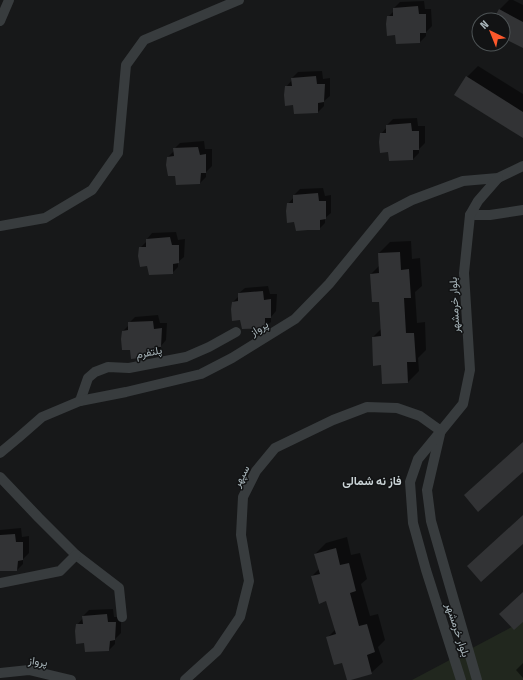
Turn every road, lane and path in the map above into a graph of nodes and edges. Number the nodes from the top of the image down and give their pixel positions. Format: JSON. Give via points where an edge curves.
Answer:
{"nodes":[{"id":1,"x":9,"y":0,"type":"edge"},
{"id":2,"x":239,"y":0,"type":"edge"},
{"id":3,"x":0,"y":21,"type":"edge"},
{"id":4,"x":523,"y":166,"type":"edge"},
{"id":5,"x":498,"y":178,"type":"junction"},
{"id":6,"x":523,"y":210,"type":"edge"},
{"id":7,"x":470,"y":215,"type":"junction"},
{"id":8,"x":0,"y":226,"type":"edge"},
{"id":9,"x":236,"y":332,"type":"dead end"},
{"id":10,"x":80,"y":401,"type":"junction"},
{"id":11,"x":441,"y":431,"type":"junction"},
{"id":12,"x":0,"y":453,"type":"edge"},
{"id":13,"x":0,"y":477,"type":"edge"},
{"id":14,"x":76,"y":554,"type":"junction"},
{"id":15,"x":0,"y":583,"type":"edge"},
{"id":16,"x":122,"y":616,"type":"dead end"},
{"id":17,"x":0,"y":673,"type":"edge"},
{"id":18,"x":71,"y":680,"type":"edge"},
{"id":19,"x":185,"y":680,"type":"edge"},
{"id":20,"x":461,"y":680,"type":"edge"},
{"id":21,"x":477,"y":680,"type":"edge"}],
"edges":[{"from":1,"to":3,"type":"street"},
{"from":2,"to":8,"type":"street","via":[[144,40],[126,65],[118,153],[92,190],[45,218]]},
{"from":4,"to":5,"type":"street"},
{"from":5,"to":7,"type":"street","name":"بلوار خرمشهر","via":[[478,201]]},
{"from":5,"to":10,"type":"street","name":"پرواز","via":[[463,181],[412,200],[387,213],[329,284],[295,319],[232,358],[201,374]]},
{"from":6,"to":7,"type":"street"},
{"from":7,"to":11,"type":"street","name":"بلوار خرمشهر","via":[[464,273],[470,370],[463,404]]},
{"from":9,"to":10,"type":"street","name":"پلتفرم","via":[[186,356],[129,368],[108,367],[95,372],[88,378]]},
{"from":10,"to":12,"type":"street","name":"پرواز","via":[[42,417]]},
{"from":11,"to":19,"type":"street","name":"سپهر","via":[[420,416],[397,408],[367,407],[275,448],[256,471],[243,497],[241,535],[249,581],[240,617],[217,651]]},
{"from":11,"to":20,"type":"street","name":"بلوار خرمشهر","via":[[418,459],[410,482],[414,523],[426,570]]},
{"from":11,"to":21,"type":"street","name":"بلوار خرمشهر","via":[[427,490],[431,521]]},
{"from":13,"to":14,"type":"street"},
{"from":14,"to":15,"type":"street","via":[[60,571]]},
{"from":14,"to":16,"type":"street","via":[[119,588]]},
{"from":17,"to":18,"type":"street","name":"پرواز","via":[[29,670]]}]}
